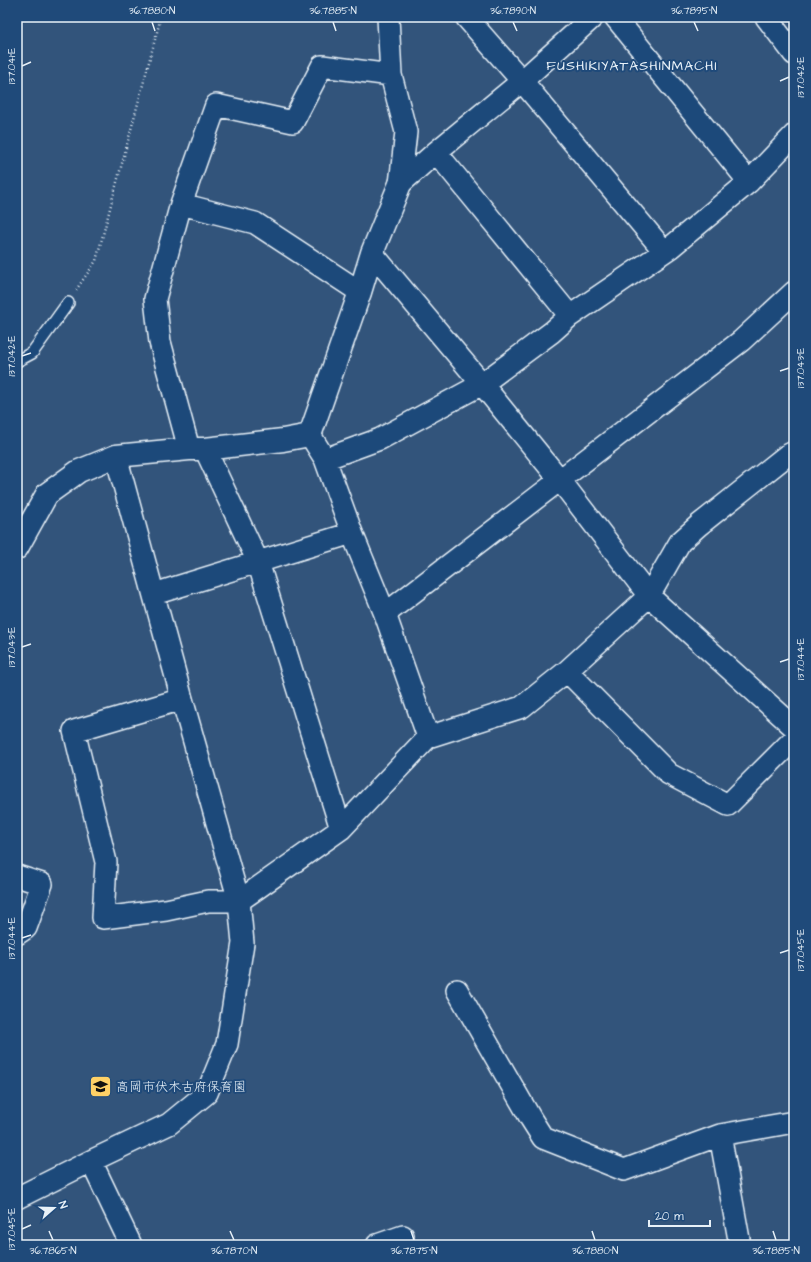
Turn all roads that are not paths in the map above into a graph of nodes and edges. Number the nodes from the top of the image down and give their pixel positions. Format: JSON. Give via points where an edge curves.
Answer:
{"nodes":[{"id":1,"x":388,"y":17,"type":"edge"},
{"id":2,"x":466,"y":17,"type":"edge"},
{"id":3,"x":593,"y":17,"type":"edge"},
{"id":4,"x":615,"y":17,"type":"edge"},
{"id":5,"x":767,"y":17,"type":"edge"},
{"id":6,"x":794,"y":54,"type":"edge"},
{"id":7,"x":391,"y":75,"type":"junction"},
{"id":8,"x":522,"y":81,"type":"junction"},
{"id":9,"x":790,"y":147,"type":"edge"},
{"id":10,"x":436,"y":152,"type":"junction"},
{"id":11,"x":749,"y":182,"type":"junction"},
{"id":12,"x":400,"y":184,"type":"junction"},
{"id":13,"x":181,"y":204,"type":"junction"},
{"id":14,"x":664,"y":251,"type":"junction"},
{"id":15,"x":372,"y":253,"type":"junction"},
{"id":16,"x":360,"y":292,"type":"junction"},
{"id":17,"x":794,"y":292,"type":"edge"},
{"id":18,"x":68,"y":303,"type":"road end"},
{"id":19,"x":570,"y":316,"type":"junction"},
{"id":20,"x":17,"y":361,"type":"edge"},
{"id":21,"x":482,"y":384,"type":"junction"},
{"id":22,"x":310,"y":435,"type":"junction"},
{"id":23,"x":197,"y":449,"type":"junction"},
{"id":24,"x":794,"y":452,"type":"edge"},
{"id":25,"x":116,"y":456,"type":"junction"},
{"id":26,"x":325,"y":459,"type":"junction"},
{"id":27,"x":560,"y":480,"type":"junction"},
{"id":28,"x":352,"y":533,"type":"junction"},
{"id":29,"x":17,"y":548,"type":"edge"},
{"id":30,"x":258,"y":562,"type":"junction"},
{"id":31,"x":154,"y":594,"type":"junction"},
{"id":32,"x":649,"y":596,"type":"junction"},
{"id":33,"x":385,"y":614,"type":"junction"},
{"id":34,"x":567,"y":671,"type":"junction"},
{"id":35,"x":182,"y":699,"type":"junction"},
{"id":36,"x":794,"y":727,"type":"edge"},
{"id":37,"x":428,"y":737,"type":"junction"},
{"id":38,"x":794,"y":739,"type":"edge"},
{"id":39,"x":341,"y":829,"type":"junction"},
{"id":40,"x":17,"y":876,"type":"edge"},
{"id":41,"x":239,"y":901,"type":"junction"},
{"id":42,"x":17,"y":934,"type":"edge"},
{"id":43,"x":457,"y":990,"type":"dead end"},
{"id":44,"x":794,"y":1122,"type":"edge"},
{"id":45,"x":720,"y":1135,"type":"junction"},
{"id":46,"x":91,"y":1161,"type":"junction"},
{"id":47,"x":17,"y":1198,"type":"edge"},
{"id":48,"x":403,"y":1236,"type":"dead end"},
{"id":49,"x":131,"y":1245,"type":"edge"},
{"id":50,"x":377,"y":1245,"type":"edge"},
{"id":51,"x":740,"y":1245,"type":"edge"}],
"edges":[{"from":1,"to":7,"type":"street"},
{"from":2,"to":8,"type":"street"},
{"from":3,"to":8,"type":"street"},
{"from":4,"to":11,"type":"street"},
{"from":5,"to":6,"type":"street"},
{"from":7,"to":12,"type":"street","via":[[406,132]]},
{"from":7,"to":13,"type":"street","via":[[322,66],[293,122],[216,104]]},
{"from":8,"to":10,"type":"street"},
{"from":8,"to":14,"type":"street"},
{"from":9,"to":11,"type":"street"},
{"from":10,"to":12,"type":"street"},
{"from":10,"to":19,"type":"street"},
{"from":11,"to":14,"type":"street"},
{"from":12,"to":15,"type":"street"},
{"from":13,"to":16,"type":"street","via":[[255,223]]},
{"from":13,"to":23,"type":"street","via":[[155,299],[160,342]]},
{"from":14,"to":19,"type":"street"},
{"from":15,"to":16,"type":"street"},
{"from":15,"to":21,"type":"street"},
{"from":16,"to":22,"type":"street"},
{"from":17,"to":27,"type":"street","via":[[741,341]]},
{"from":18,"to":20,"type":"lane","via":[[32,354]]},
{"from":19,"to":21,"type":"street"},
{"from":21,"to":26,"type":"street","via":[[380,439]]},
{"from":21,"to":27,"type":"street"},
{"from":22,"to":23,"type":"street"},
{"from":22,"to":26,"type":"street"},
{"from":23,"to":25,"type":"street"},
{"from":23,"to":30,"type":"street"},
{"from":24,"to":32,"type":"street","via":[[680,542]]},
{"from":25,"to":29,"type":"street","via":[[80,471],[47,494]]},
{"from":25,"to":31,"type":"street"},
{"from":26,"to":28,"type":"street"},
{"from":27,"to":32,"type":"street"},
{"from":27,"to":33,"type":"street"},
{"from":28,"to":30,"type":"street"},
{"from":28,"to":33,"type":"street"},
{"from":30,"to":31,"type":"street"},
{"from":30,"to":39,"type":"street"},
{"from":31,"to":35,"type":"street"},
{"from":32,"to":34,"type":"street"},
{"from":32,"to":36,"type":"street"},
{"from":33,"to":37,"type":"street"},
{"from":34,"to":37,"type":"street","via":[[522,707]]},
{"from":34,"to":38,"type":"street","via":[[669,774],[728,805]]},
{"from":35,"to":41,"type":"street"},
{"from":35,"to":41,"type":"street","via":[[74,731],[106,862],[103,918],[166,910],[208,901]]},
{"from":37,"to":39,"type":"street"},
{"from":39,"to":41,"type":"street"},
{"from":40,"to":42,"type":"street","via":[[42,884],[26,928]]},
{"from":41,"to":46,"type":"street","via":[[243,943],[227,1044],[207,1093],[169,1124]]},
{"from":43,"to":45,"type":"street","via":[[543,1138],[624,1170]]},
{"from":44,"to":45,"type":"street"},
{"from":45,"to":51,"type":"street"},
{"from":46,"to":47,"type":"street"},
{"from":46,"to":49,"type":"street"},
{"from":48,"to":50,"type":"street"}]}
